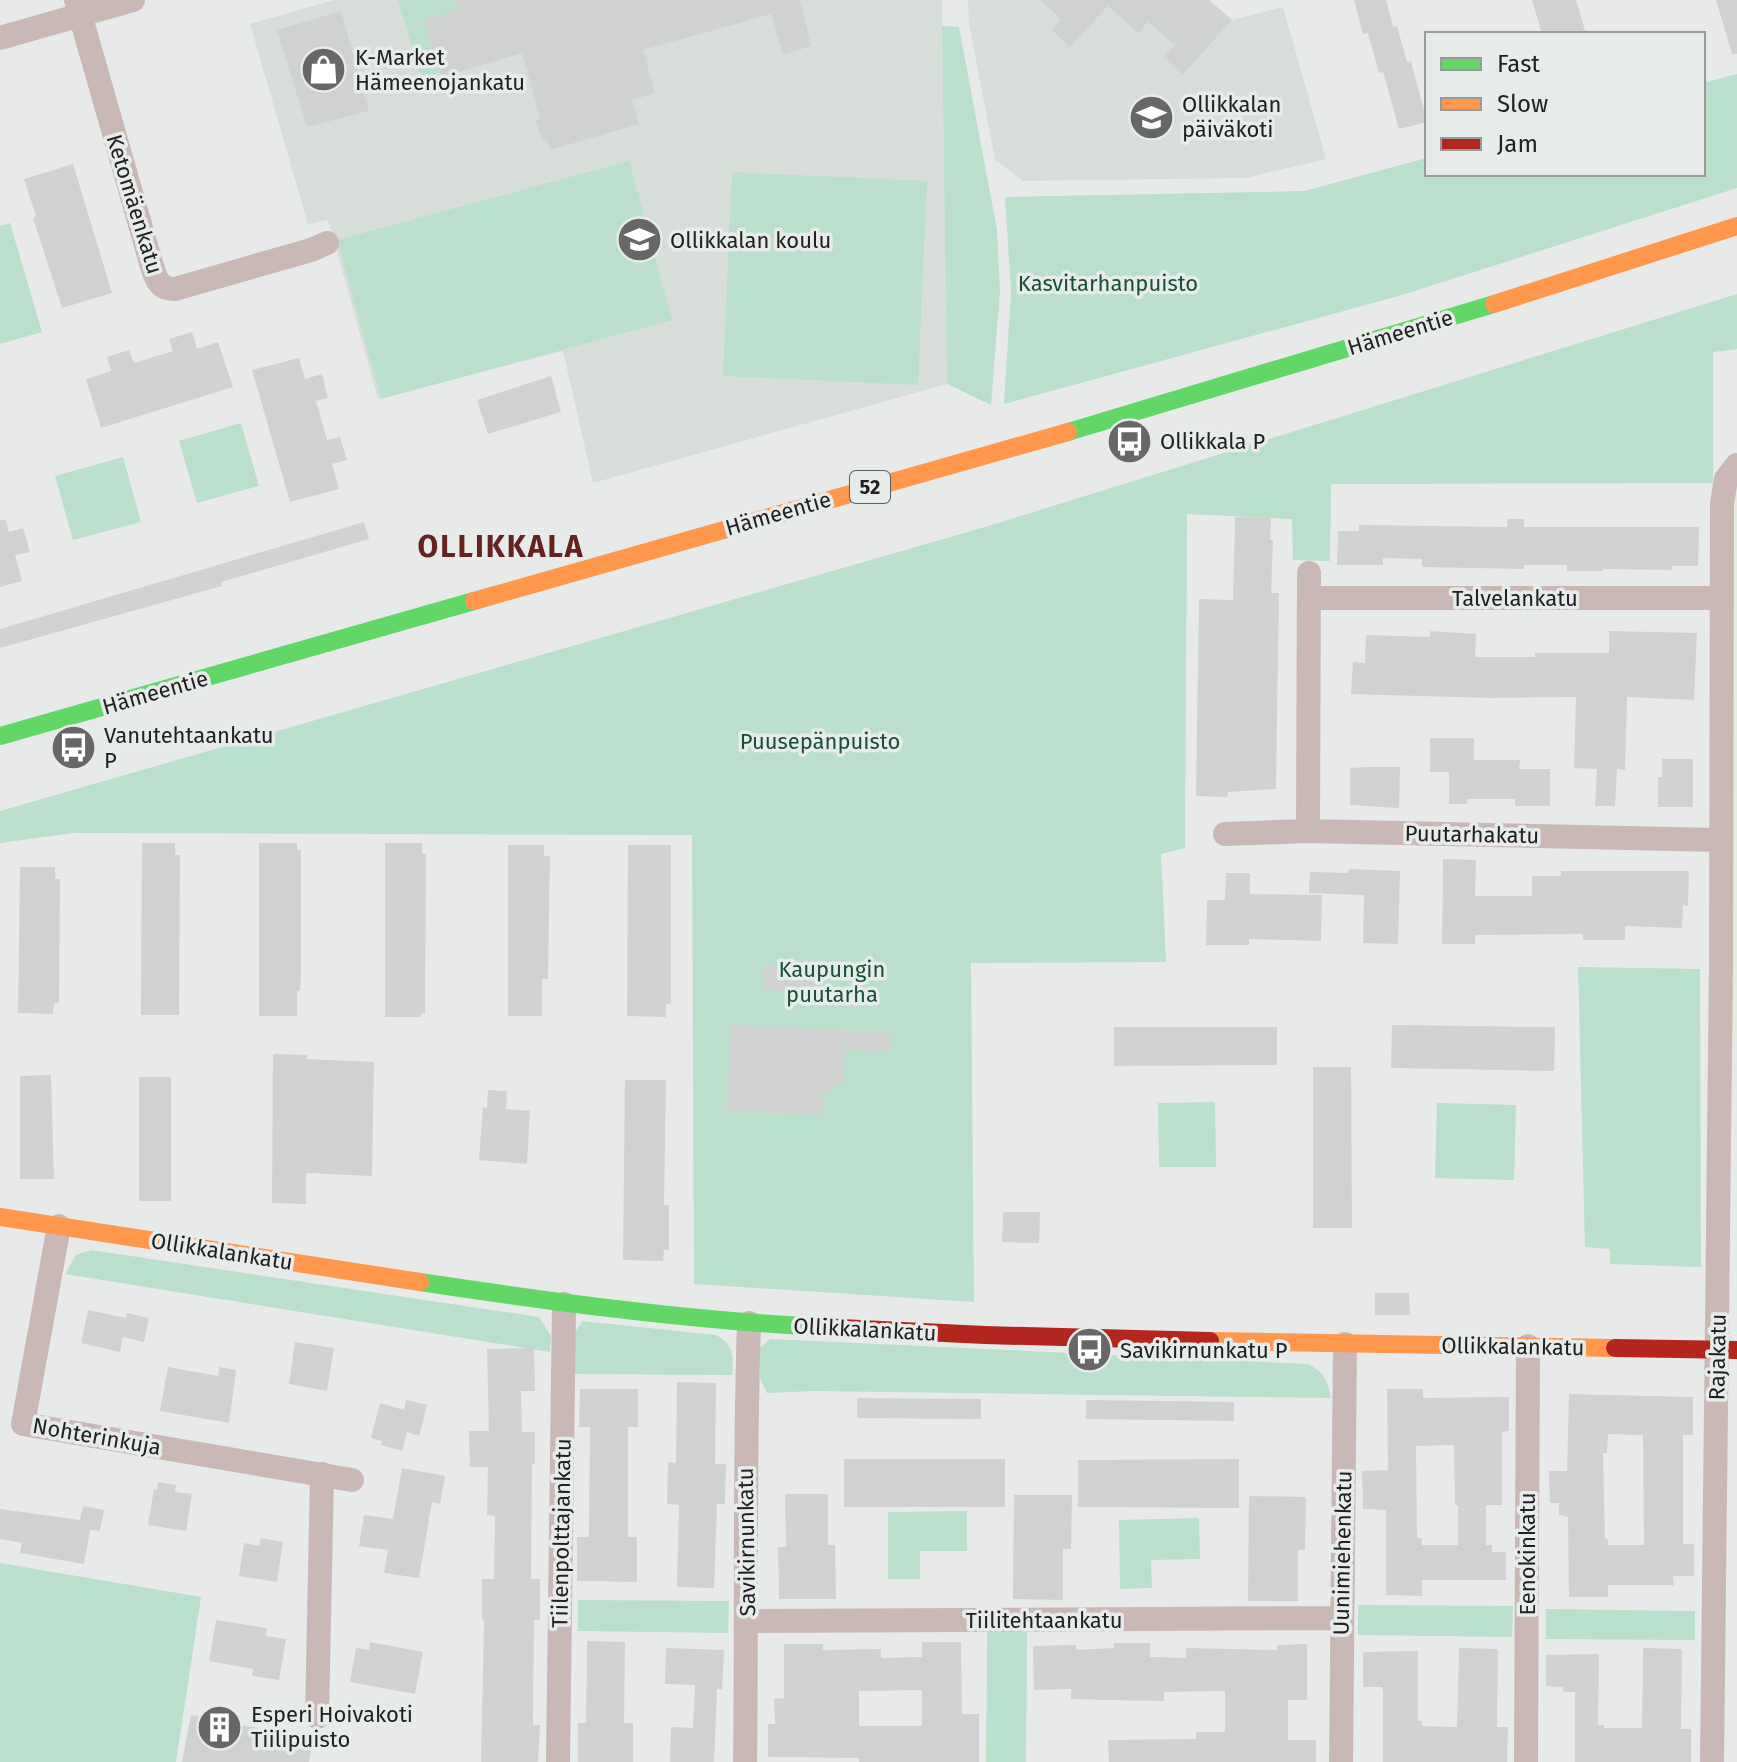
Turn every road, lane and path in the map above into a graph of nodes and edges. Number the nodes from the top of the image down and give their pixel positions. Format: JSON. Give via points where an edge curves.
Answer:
{"nodes":[{"id":1,"x":133,"y":0,"type":"edge"},
{"id":2,"x":78,"y":7,"type":"edge"},
{"id":3,"x":0,"y":38,"type":"edge"},
{"id":4,"x":1737,"y":226,"type":"edge"},
{"id":5,"x":327,"y":243,"type":"dead end"},
{"id":6,"x":1733,"y":468,"type":"edge"},
{"id":7,"x":1309,"y":573,"type":"dead end"},
{"id":8,"x":1309,"y":598,"type":"junction"},
{"id":9,"x":1722,"y":598,"type":"junction"},
{"id":10,"x":1730,"y":704,"type":"edge"},
{"id":11,"x":0,"y":736,"type":"edge"},
{"id":12,"x":1308,"y":831,"type":"junction"},
{"id":13,"x":1225,"y":834,"type":"dead end"},
{"id":14,"x":1719,"y":840,"type":"junction"},
{"id":15,"x":1728,"y":933,"type":"edge"},
{"id":16,"x":0,"y":1217,"type":"edge"},
{"id":17,"x":59,"y":1226,"type":"junction"},
{"id":18,"x":564,"y":1304,"type":"junction"},
{"id":19,"x":749,"y":1323,"type":"junction"},
{"id":20,"x":1345,"y":1344,"type":"junction"},
{"id":21,"x":1528,"y":1346,"type":"junction"},
{"id":22,"x":1727,"y":1350,"type":"edge"},
{"id":23,"x":322,"y":1474,"type":"junction"},
{"id":24,"x":352,"y":1480,"type":"dead end"},
{"id":25,"x":1341,"y":1618,"type":"junction"},
{"id":26,"x":747,"y":1621,"type":"junction"},
{"id":27,"x":317,"y":1717,"type":"dead end"},
{"id":28,"x":558,"y":1762,"type":"edge"},
{"id":29,"x":745,"y":1762,"type":"edge"},
{"id":30,"x":1341,"y":1762,"type":"edge"},
{"id":31,"x":1526,"y":1762,"type":"edge"},
{"id":32,"x":1712,"y":1762,"type":"edge"}],
"edges":[{"from":1,"to":2,"type":"street"},
{"from":2,"to":3,"type":"street"},
{"from":2,"to":5,"type":"street","name":"Ketomäenkatu","via":[[160,285],[175,289]]},
{"from":4,"to":11,"type":"main road","name":"Hämeentie","number":"52","via":[[1074,430]]},
{"from":6,"to":9,"type":"street","name":"Rajakatu","via":[[1722,504]]},
{"from":7,"to":8,"type":"street"},
{"from":8,"to":9,"type":"street","name":"Talvelankatu"},
{"from":8,"to":12,"type":"street"},
{"from":9,"to":10,"type":"street","name":"Rajakatu"},
{"from":10,"to":14,"type":"street","name":"Rajakatu"},
{"from":12,"to":13,"type":"street","name":"Puutarhakatu"},
{"from":12,"to":14,"type":"street","name":"Puutarhakatu"},
{"from":14,"to":15,"type":"street","name":"Rajakatu"},
{"from":15,"to":22,"type":"street","name":"Rajakatu"},
{"from":16,"to":17,"type":"main road","name":"Ollikkalankatu"},
{"from":17,"to":18,"type":"main road","name":"Ollikkalankatu"},
{"from":17,"to":23,"type":"street","name":"Nohterinkuja","via":[[23,1424]]},
{"from":18,"to":19,"type":"main road","name":"Ollikkalankatu"},
{"from":18,"to":28,"type":"street","name":"Tiilenpolttajankatu"},
{"from":19,"to":20,"type":"main road","name":"Ollikkalankatu"},
{"from":19,"to":26,"type":"street","name":"Savikirnunkatu"},
{"from":20,"to":21,"type":"main road","name":"Ollikkalankatu"},
{"from":20,"to":25,"type":"street","name":"Uunimiehenkatu"},
{"from":21,"to":22,"type":"main road","name":"Ollikkalankatu"},
{"from":21,"to":31,"type":"street","name":"Eenokinkatu"},
{"from":22,"to":32,"type":"street","name":"Rajakatu"},
{"from":23,"to":24,"type":"street","name":"Nohterinkuja"},
{"from":23,"to":27,"type":"street"},
{"from":25,"to":26,"type":"street","name":"Tiilitehtaankatu"},
{"from":25,"to":30,"type":"street","name":"Uunimiehenkatu"},
{"from":26,"to":29,"type":"street","name":"Savikirnunkatu"}]}
